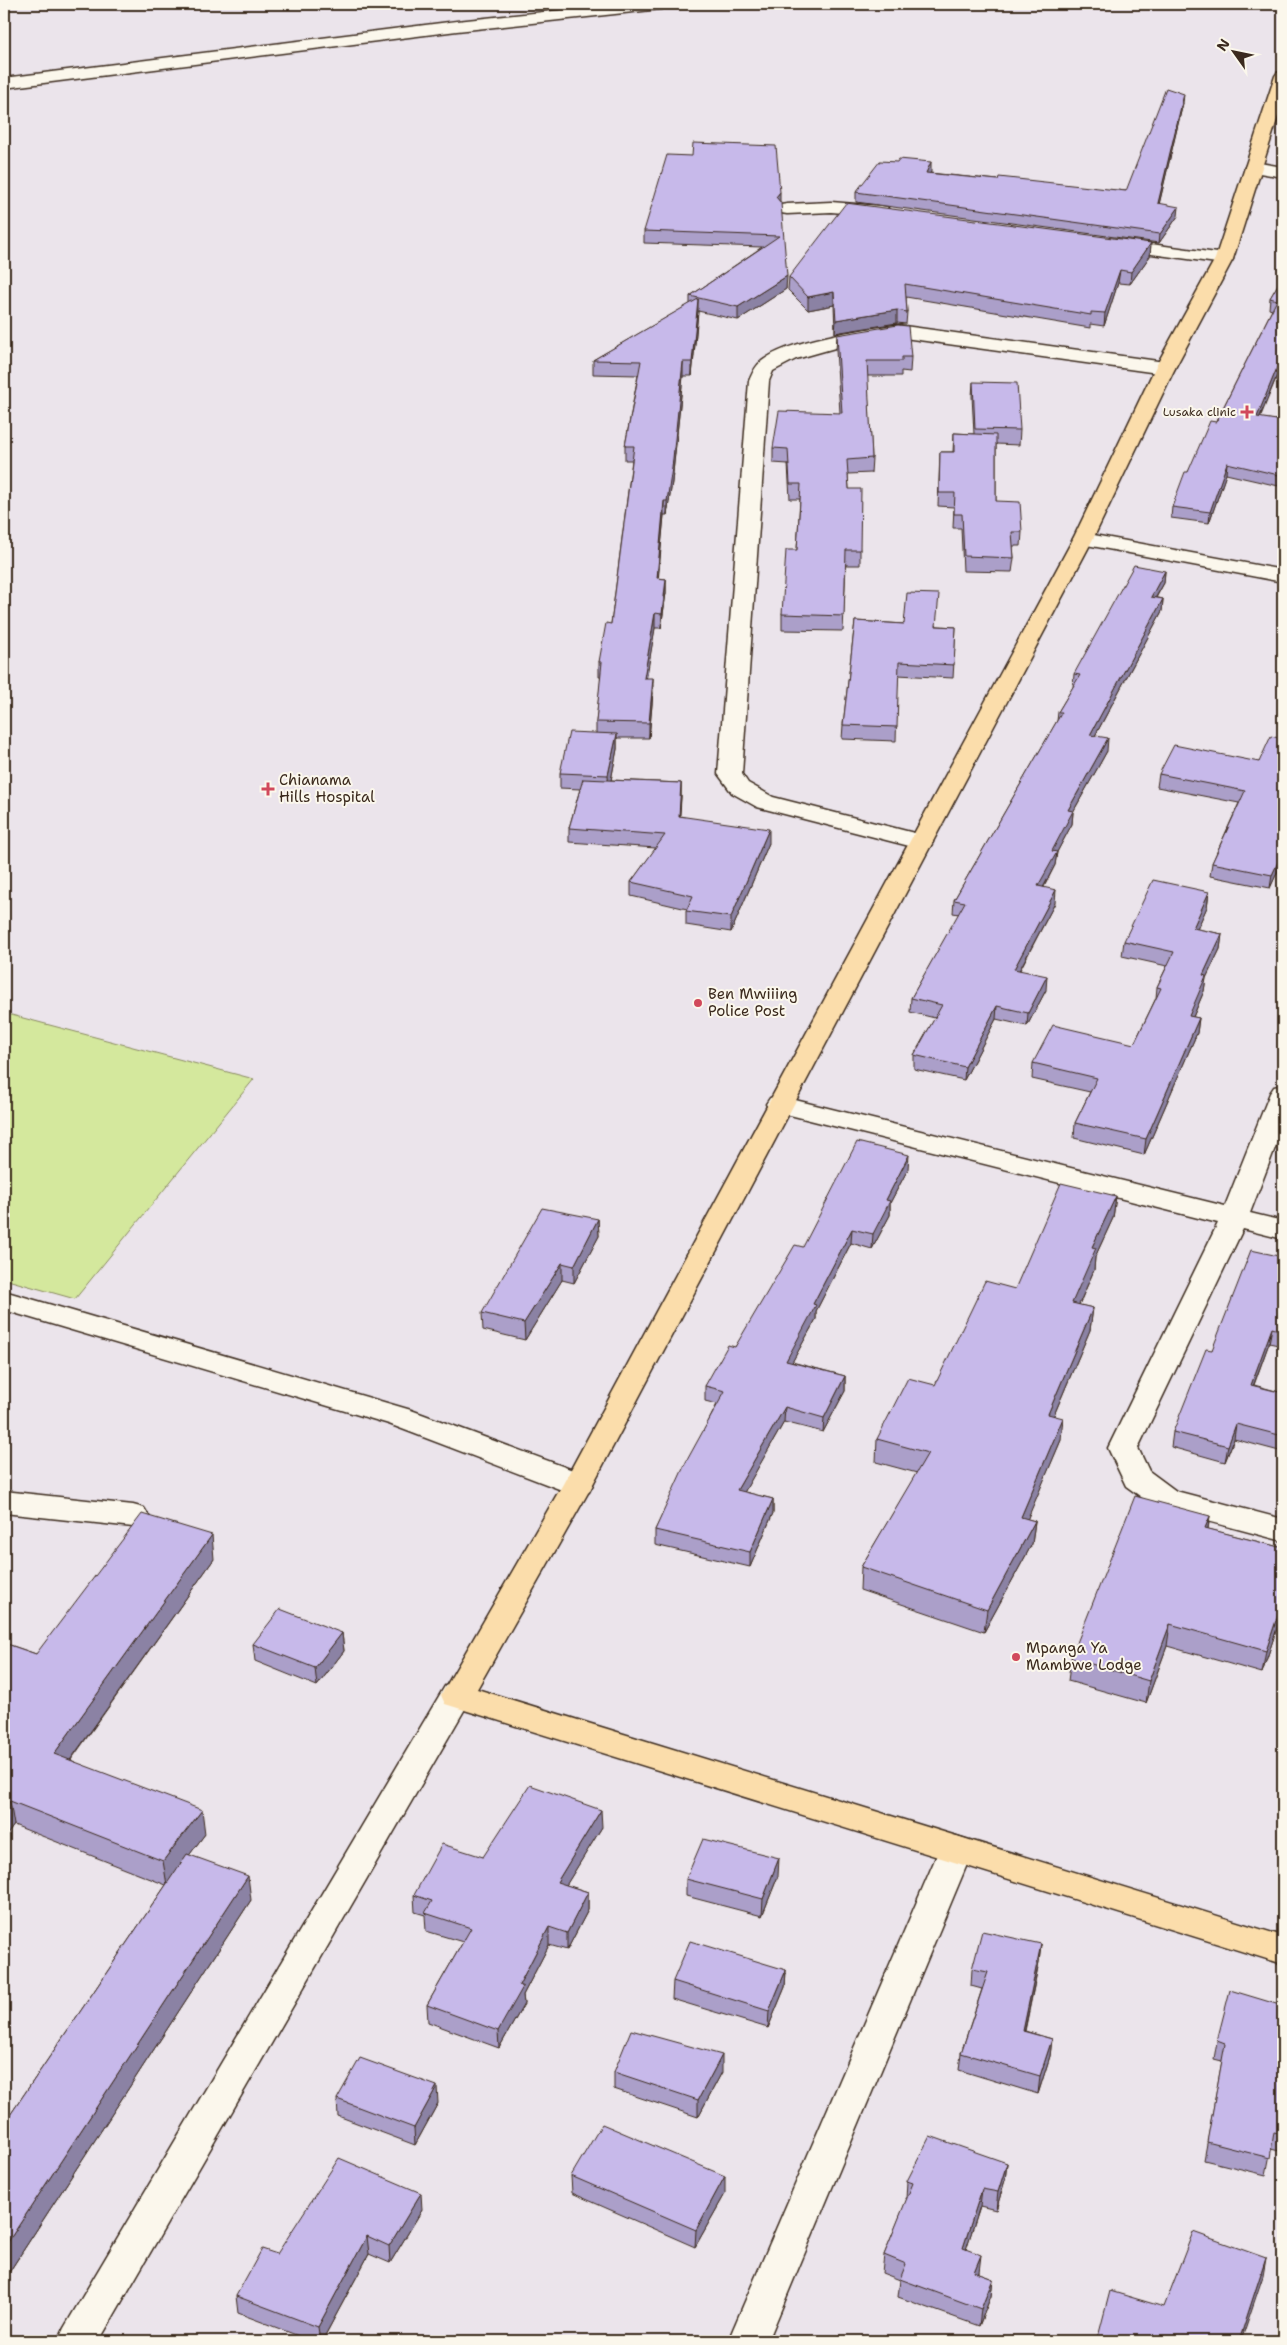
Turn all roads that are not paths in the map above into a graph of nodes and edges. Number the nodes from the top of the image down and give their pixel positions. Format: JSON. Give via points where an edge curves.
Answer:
{"nodes":[{"id":1,"x":495,"y":4,"type":"edge"},
{"id":2,"x":661,"y":4,"type":"edge"},
{"id":3,"x":508,"y":21,"type":"junction"},
{"id":4,"x":1283,"y":76,"type":"edge"},
{"id":5,"x":4,"y":83,"type":"edge"},
{"id":6,"x":1254,"y":167,"type":"junction"},
{"id":7,"x":1283,"y":172,"type":"edge"},
{"id":8,"x":787,"y":209,"type":"dead end"},
{"id":9,"x":900,"y":214,"type":"edge"},
{"id":10,"x":1097,"y":241,"type":"edge"},
{"id":11,"x":1224,"y":259,"type":"junction"},
{"id":12,"x":1165,"y":368,"type":"junction"},
{"id":13,"x":1083,"y":538,"type":"junction"},
{"id":14,"x":1283,"y":576,"type":"edge"},
{"id":15,"x":921,"y":842,"type":"junction"},
{"id":16,"x":1283,"y":1093,"type":"edge"},
{"id":17,"x":779,"y":1104,"type":"junction"},
{"id":18,"x":1234,"y":1218,"type":"junction"},
{"id":19,"x":1283,"y":1230,"type":"edge"},
{"id":20,"x":4,"y":1300,"type":"edge"},
{"id":21,"x":578,"y":1484,"type":"junction"},
{"id":22,"x":4,"y":1502,"type":"edge"},
{"id":23,"x":133,"y":1516,"type":"dead end"},
{"id":24,"x":1283,"y":1530,"type":"edge"},
{"id":25,"x":458,"y":1695,"type":"junction"},
{"id":26,"x":956,"y":1850,"type":"junction"},
{"id":27,"x":1283,"y":1950,"type":"edge"},
{"id":28,"x":78,"y":2341,"type":"edge"},
{"id":29,"x":748,"y":2341,"type":"edge"}],
"edges":[{"from":1,"to":3,"type":"street"},
{"from":2,"to":3,"type":"street"},
{"from":3,"to":5,"type":"street"},
{"from":4,"to":6,"type":"main road"},
{"from":6,"to":7,"type":"street"},
{"from":6,"to":11,"type":"main road"},
{"from":8,"to":9,"type":"street","via":[[831,207]]},
{"from":10,"to":11,"type":"street"},
{"from":11,"to":12,"type":"main road"},
{"from":12,"to":13,"type":"main road"},
{"from":12,"to":15,"type":"street","via":[[897,331],[867,334],[784,356],[767,366],[759,381],[730,774],[740,788],[765,802]]},
{"from":13,"to":14,"type":"street"},
{"from":13,"to":15,"type":"main road"},
{"from":15,"to":17,"type":"main road"},
{"from":16,"to":18,"type":"street"},
{"from":17,"to":18,"type":"street"},
{"from":17,"to":21,"type":"main road"},
{"from":18,"to":19,"type":"street"},
{"from":18,"to":24,"type":"street","via":[[1123,1448],[1136,1478],[1166,1499]]},
{"from":20,"to":21,"type":"street","via":[[400,1417]]},
{"from":21,"to":25,"type":"main road"},
{"from":22,"to":23,"type":"street"},
{"from":25,"to":26,"type":"main road"},
{"from":25,"to":28,"type":"street"},
{"from":26,"to":27,"type":"main road"},
{"from":26,"to":29,"type":"street"}]}
